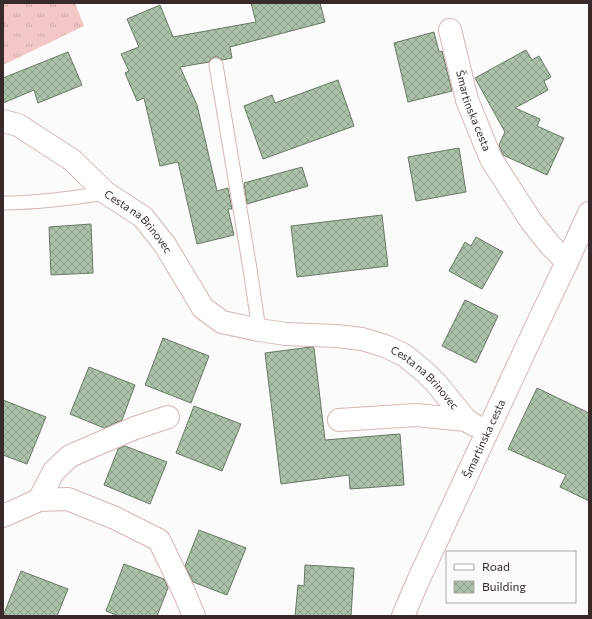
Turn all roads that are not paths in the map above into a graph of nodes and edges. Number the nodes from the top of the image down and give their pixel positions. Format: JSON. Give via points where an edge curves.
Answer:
{"nodes":[{"id":1,"x":450,"y":30,"type":"dead end"},
{"id":2,"x":216,"y":65,"type":"dead end"},
{"id":3,"x":3,"y":121,"type":"edge"},
{"id":4,"x":106,"y":193,"type":"junction"},
{"id":5,"x":3,"y":203,"type":"edge"},
{"id":6,"x":589,"y":213,"type":"edge"},
{"id":7,"x":567,"y":262,"type":"junction"},
{"id":8,"x":259,"y":330,"type":"junction"},
{"id":9,"x":168,"y":416,"type":"dead end"},
{"id":10,"x":339,"y":420,"type":"dead end"},
{"id":11,"x":466,"y":420,"type":"junction"},
{"id":12,"x":487,"y":432,"type":"junction"},
{"id":13,"x":39,"y":500,"type":"junction"},
{"id":14,"x":3,"y":516,"type":"edge"},
{"id":15,"x":194,"y":616,"type":"edge"},
{"id":16,"x":403,"y":616,"type":"edge"}],
"edges":[{"from":1,"to":7,"type":"street","name":"Šmartinska cesta","via":[[467,100],[491,158],[531,221]]},
{"from":2,"to":8,"type":"lane"},
{"from":3,"to":4,"type":"street","name":"Cesta na Brinovec","via":[[18,125],[72,160]]},
{"from":4,"to":5,"type":"lane"},
{"from":4,"to":8,"type":"street","name":"Cesta na Brinovec","via":[[142,217],[165,246],[203,308],[222,322]]},
{"from":6,"to":7,"type":"street","name":"Šmartinska cesta"},
{"from":7,"to":12,"type":"street","name":"Šmartinska cesta"},
{"from":8,"to":11,"type":"street","name":"Cesta na Brinovec","via":[[362,339],[385,346],[404,355],[425,372]]},
{"from":9,"to":13,"type":"street","via":[[70,456],[54,471]]},
{"from":10,"to":11,"type":"street","name":"Cesta na Brinovec","via":[[416,415]]},
{"from":11,"to":12,"type":"street","name":"Cesta na Brinovec"},
{"from":12,"to":16,"type":"street","name":"Šmartinska cesta"},
{"from":13,"to":14,"type":"street"},
{"from":13,"to":15,"type":"street","via":[[68,499],[159,540]]}]}
